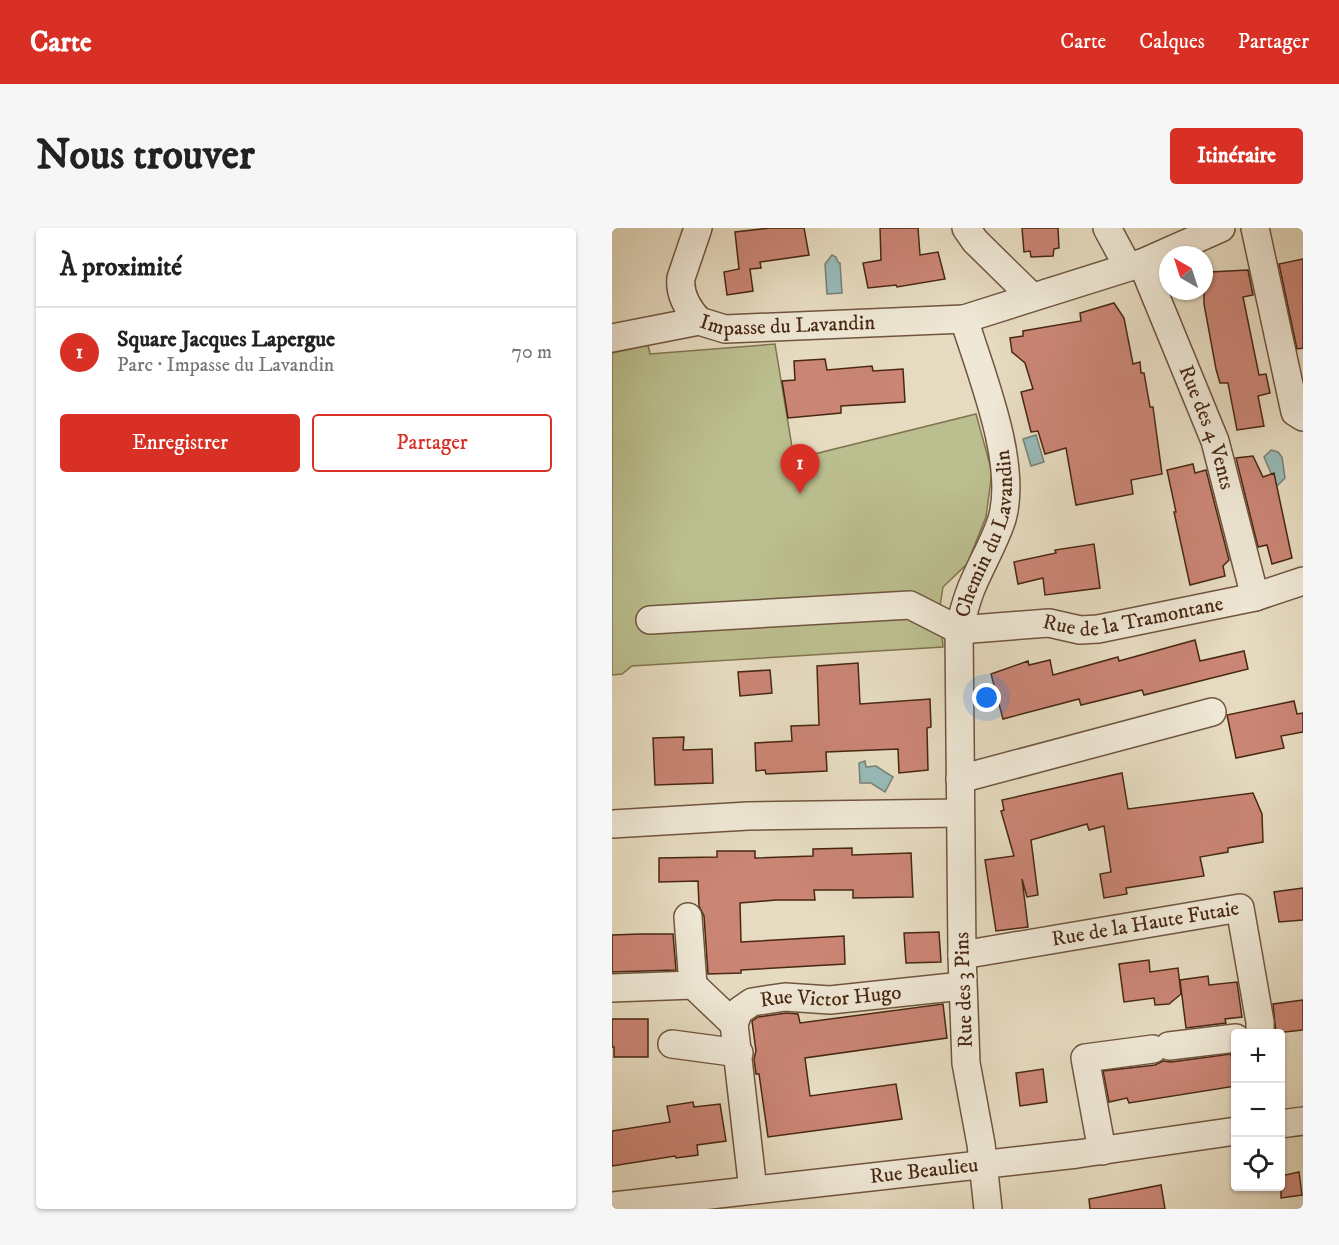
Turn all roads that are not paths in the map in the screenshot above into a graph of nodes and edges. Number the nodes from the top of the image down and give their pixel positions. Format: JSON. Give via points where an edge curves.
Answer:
{"nodes":[{"id":1,"x":698,"y":228,"type":"edge"},
{"id":2,"x":966,"y":228,"type":"edge"},
{"id":3,"x":1107,"y":228,"type":"edge"},
{"id":4,"x":1221,"y":228,"type":"edge"},
{"id":5,"x":1255,"y":228,"type":"edge"},
{"id":6,"x":1135,"y":265,"type":"junction"},
{"id":7,"x":1031,"y":296,"type":"junction"},
{"id":8,"x":964,"y":319,"type":"junction"},
{"id":9,"x":699,"y":321,"type":"junction"},
{"id":10,"x":612,"y":338,"type":"edge"},
{"id":11,"x":1303,"y":417,"type":"edge"},
{"id":12,"x":1303,"y":581,"type":"edge"},
{"id":13,"x":1255,"y":597,"type":"junction"},
{"id":14,"x":650,"y":620,"type":"dead end"},
{"id":15,"x":959,"y":630,"type":"junction"},
{"id":16,"x":1212,"y":712,"type":"dead end"},
{"id":17,"x":960,"y":779,"type":"junction"},
{"id":18,"x":960,"y":813,"type":"junction"},
{"id":19,"x":612,"y":824,"type":"edge"},
{"id":20,"x":688,"y":917,"type":"dead end"},
{"id":21,"x":962,"y":955,"type":"junction"},
{"id":22,"x":693,"y":985,"type":"junction"},
{"id":23,"x":962,"y":986,"type":"junction"},
{"id":24,"x":612,"y":988,"type":"edge"},
{"id":25,"x":734,"y":1024,"type":"junction"},
{"id":26,"x":1260,"y":1029,"type":"edge"},
{"id":27,"x":1231,"y":1039,"type":"edge"},
{"id":28,"x":672,"y":1044,"type":"dead end"},
{"id":29,"x":739,"y":1053,"type":"junction"},
{"id":30,"x":1303,"y":1121,"type":"edge"},
{"id":31,"x":1285,"y":1123,"type":"edge"},
{"id":32,"x":1231,"y":1132,"type":"edge"},
{"id":33,"x":1102,"y":1151,"type":"junction"},
{"id":34,"x":983,"y":1165,"type":"junction"},
{"id":35,"x":753,"y":1190,"type":"junction"},
{"id":36,"x":612,"y":1206,"type":"edge"},
{"id":37,"x":988,"y":1209,"type":"edge"}],
"edges":[{"from":1,"to":9,"type":"street","via":[[680,287],[686,304]]},
{"from":2,"to":7,"type":"street","via":[[975,242]]},
{"from":3,"to":6,"type":"street","name":"Rue des 4 Vents"},
{"from":4,"to":6,"type":"street"},
{"from":5,"to":11,"type":"street","via":[[1295,412]]},
{"from":6,"to":7,"type":"street"},
{"from":6,"to":13,"type":"street","name":"Rue des 4 Vents","via":[[1215,441]]},
{"from":7,"to":8,"type":"street"},
{"from":8,"to":9,"type":"street","name":"Impasse du Lavandin","via":[[725,329]]},
{"from":8,"to":15,"type":"street","name":"Chemin du Lavandin","via":[[1006,467],[1002,516],[973,584]]},
{"from":9,"to":10,"type":"street","name":"Impasse du Lavandin"},
{"from":12,"to":13,"type":"street","name":"Rue de la Tramontane"},
{"from":13,"to":15,"type":"street","name":"Rue de la Tramontane","via":[[1098,629],[1080,630],[1049,623]]},
{"from":14,"to":15,"type":"street","via":[[910,604]]},
{"from":15,"to":17,"type":"street","name":"Rue des 3 Pins"},
{"from":16,"to":17,"type":"street"},
{"from":17,"to":18,"type":"street","name":"Rue des 3 Pins"},
{"from":18,"to":19,"type":"street","via":[[748,816]]},
{"from":18,"to":21,"type":"street","name":"Rue des 3 Pins"},
{"from":20,"to":22,"type":"street"},
{"from":21,"to":23,"type":"street","name":"Rue des 3 Pins"},
{"from":21,"to":26,"type":"street","name":"Rue de la Haute Futaie","via":[[1240,908]]},
{"from":22,"to":24,"type":"street"},
{"from":22,"to":25,"type":"street"},
{"from":23,"to":25,"type":"street","name":"Rue Victor Hugo","via":[[830,1000],[785,997],[752,1002],[739,1011]]},
{"from":23,"to":34,"type":"street","name":"Rue des 3 Pins","via":[[966,1063]]},
{"from":25,"to":29,"type":"street","name":"Rue Victor Hugo"},
{"from":27,"to":33,"type":"street","via":[[1085,1058]]},
{"from":28,"to":29,"type":"street"},
{"from":29,"to":35,"type":"street","name":"Rue Victor Hugo"},
{"from":30,"to":31,"type":"street"},
{"from":32,"to":33,"type":"street","name":"Rue Beaulieu"},
{"from":33,"to":34,"type":"street","name":"Rue Beaulieu"},
{"from":34,"to":35,"type":"street","name":"Rue Beaulieu"},
{"from":34,"to":37,"type":"street","name":"Rue des 3 Pins"},
{"from":35,"to":36,"type":"street","name":"Rue Beaulieu"}]}
